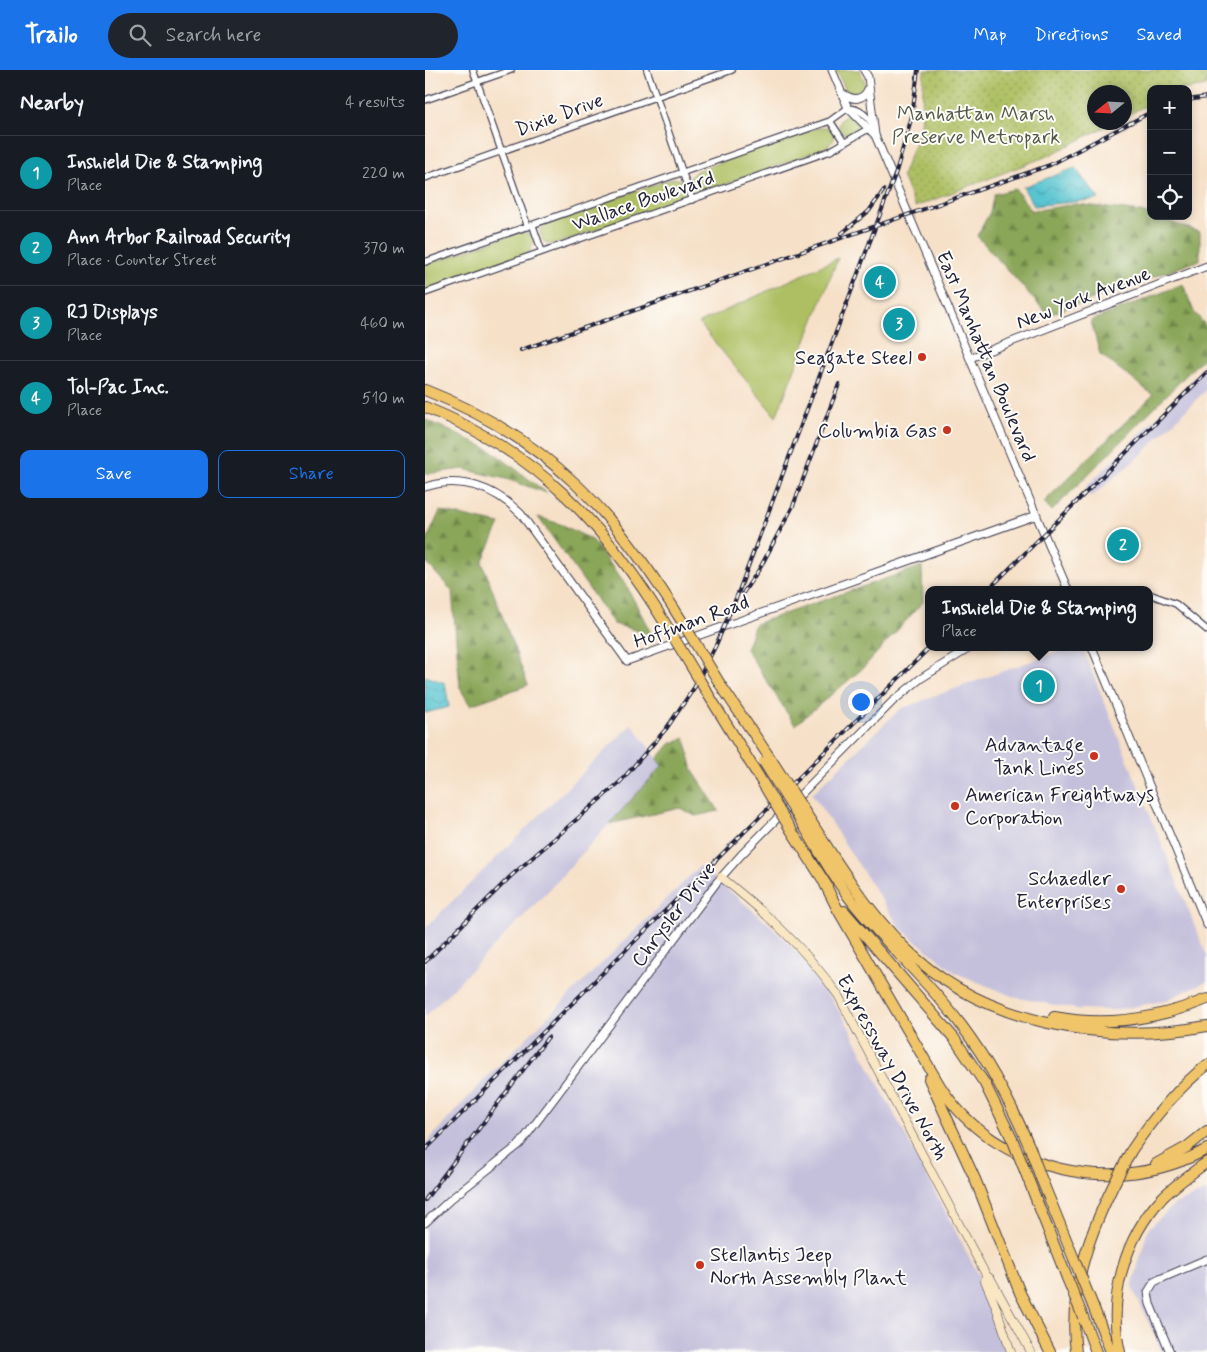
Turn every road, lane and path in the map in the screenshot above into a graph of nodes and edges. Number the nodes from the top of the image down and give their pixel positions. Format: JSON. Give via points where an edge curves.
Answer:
{"nodes":[{"id":1,"x":473,"y":70,"type":"edge"},
{"id":2,"x":511,"y":70,"type":"edge"},
{"id":3,"x":647,"y":70,"type":"edge"},
{"id":4,"x":732,"y":70,"type":"edge"},
{"id":5,"x":832,"y":70,"type":"edge"},
{"id":6,"x":864,"y":70,"type":"edge"},
{"id":7,"x":477,"y":82,"type":"junction"},
{"id":8,"x":869,"y":87,"type":"junction"},
{"id":9,"x":842,"y":93,"type":"junction"},
{"id":10,"x":656,"y":97,"type":"junction"},
{"id":11,"x":425,"y":100,"type":"edge"},
{"id":12,"x":848,"y":108,"type":"junction"},
{"id":13,"x":830,"y":120,"type":"junction"},
{"id":14,"x":872,"y":130,"type":"junction"},
{"id":15,"x":844,"y":142,"type":"junction"},
{"id":16,"x":501,"y":152,"type":"junction"},
{"id":17,"x":683,"y":172,"type":"junction"},
{"id":18,"x":425,"y":178,"type":"edge"},
{"id":19,"x":692,"y":200,"type":"junction"},
{"id":20,"x":530,"y":226,"type":"junction"},
{"id":21,"x":542,"y":252,"type":"junction"},
{"id":22,"x":425,"y":262,"type":"edge"},
{"id":23,"x":1207,"y":266,"type":"edge"},
{"id":24,"x":425,"y":293,"type":"edge"},
{"id":25,"x":970,"y":358,"type":"junction"},
{"id":26,"x":425,"y":390,"type":"edge"},
{"id":27,"x":427,"y":408,"type":"edge"},
{"id":28,"x":425,"y":486,"type":"edge"},
{"id":29,"x":1037,"y":515,"type":"junction"},
{"id":30,"x":1066,"y":586,"type":"edge"},
{"id":31,"x":1153,"y":595,"type":"edge"},
{"id":32,"x":1207,"y":630,"type":"edge"},
{"id":33,"x":964,"y":651,"type":"edge"},
{"id":34,"x":1094,"y":651,"type":"edge"},
{"id":35,"x":807,"y":823,"type":"junction"},
{"id":36,"x":721,"y":877,"type":"junction"},
{"id":37,"x":824,"y":882,"type":"junction"},
{"id":38,"x":1207,"y":925,"type":"edge"},
{"id":39,"x":916,"y":957,"type":"junction"},
{"id":40,"x":1207,"y":999,"type":"edge"},
{"id":41,"x":1207,"y":1026,"type":"edge"},
{"id":42,"x":915,"y":1044,"type":"junction"},
{"id":43,"x":1207,"y":1065,"type":"edge"},
{"id":44,"x":1207,"y":1131,"type":"edge"},
{"id":45,"x":1207,"y":1149,"type":"edge"},
{"id":46,"x":1207,"y":1162,"type":"edge"},
{"id":47,"x":1139,"y":1172,"type":"junction"},
{"id":48,"x":425,"y":1223,"type":"edge"},
{"id":49,"x":1207,"y":1259,"type":"edge"},
{"id":50,"x":986,"y":1274,"type":"junction"},
{"id":51,"x":1011,"y":1352,"type":"edge"},
{"id":52,"x":1031,"y":1352,"type":"edge"},
{"id":53,"x":1050,"y":1352,"type":"edge"},
{"id":54,"x":1076,"y":1352,"type":"edge"},
{"id":55,"x":1096,"y":1352,"type":"edge"},
{"id":56,"x":1111,"y":1352,"type":"edge"},
{"id":57,"x":1120,"y":1352,"type":"edge"},
{"id":58,"x":1170,"y":1352,"type":"edge"}],
"edges":[{"from":1,"to":7,"type":"street"},
{"from":2,"to":7,"type":"street"},
{"from":3,"to":10,"type":"street"},
{"from":4,"to":10,"type":"street","name":"Dixie Drive"},
{"from":5,"to":9,"type":"street","name":"East Manhattan Boulevard"},
{"from":6,"to":8,"type":"street","name":"East Manhattan Boulevard"},
{"from":7,"to":11,"type":"street"},
{"from":7,"to":16,"type":"street"},
{"from":8,"to":9,"type":"street","via":[[859,98],[849,98]]},
{"from":8,"to":14,"type":"street","name":"East Manhattan Boulevard"},
{"from":9,"to":12,"type":"street","name":"East Manhattan Boulevard"},
{"from":10,"to":16,"type":"street","name":"Dixie Drive"},
{"from":10,"to":17,"type":"street"},
{"from":12,"to":13,"type":"street","name":"Wallace Boulevard"},
{"from":12,"to":14,"type":"street","name":"East Manhattan Boulevard"},
{"from":13,"to":15,"type":"street"},
{"from":13,"to":17,"type":"street","name":"Wallace Boulevard"},
{"from":14,"to":15,"type":"street","name":"Wallace Boulevard"},
{"from":14,"to":25,"type":"street","name":"East Manhattan Boulevard"},
{"from":15,"to":19,"type":"street","name":"Wallace Boulevard","via":[[829,151]]},
{"from":16,"to":18,"type":"street","name":"Dixie Drive"},
{"from":16,"to":20,"type":"street"},
{"from":17,"to":19,"type":"street"},
{"from":17,"to":20,"type":"street","name":"Wallace Boulevard"},
{"from":19,"to":21,"type":"street","name":"Wallace Boulevard"},
{"from":20,"to":21,"type":"street"},
{"from":20,"to":22,"type":"street","name":"Wallace Boulevard"},
{"from":21,"to":24,"type":"street","name":"Wallace Boulevard"},
{"from":23,"to":25,"type":"street","name":"New York Avenue"},
{"from":25,"to":29,"type":"street","name":"East Manhattan Boulevard"},
{"from":26,"to":35,"type":"highway","bridge":true,"via":[[487,419],[529,446],[583,490],[635,549]]},
{"from":27,"to":37,"type":"highway","bridge":true,"via":[[499,444],[537,470],[567,496],[621,556]]},
{"from":28,"to":29,"type":"street","name":"Hoffman Road","via":[[443,482],[469,484],[498,494],[509,502],[627,661]]},
{"from":29,"to":30,"type":"street","name":"East Manhattan Boulevard"},
{"from":31,"to":32,"type":"street","via":[[1176,604]]},
{"from":33,"to":36,"type":"street","name":"Chrysler Drive","via":[[920,678],[892,702]]},
{"from":34,"to":38,"type":"street"},
{"from":35,"to":39,"type":"highway","via":[[864,901]]},
{"from":35,"to":56,"type":"highway","bridge":true,"via":[[844,891],[938,996],[971,1038],[1003,1089],[1030,1148]]},
{"from":36,"to":48,"type":"street","name":"Chrysler Drive","via":[[520,1144]]},
{"from":36,"to":50,"type":"main road","name":"Expressway Drive North","via":[[790,936],[838,995]]},
{"from":37,"to":42,"type":"highway"},
{"from":37,"to":55,"type":"highway","bridge":true,"via":[[860,930],[954,1038],[985,1084],[1013,1141]]},
{"from":39,"to":40,"type":"highway","via":[[993,998],[1031,1012],[1060,1018],[1089,1021],[1132,1019],[1167,1013]]},
{"from":39,"to":41,"type":"highway","via":[[944,978],[982,999],[1011,1011],[1066,1026],[1137,1034]]},
{"from":42,"to":47,"type":"highway","via":[[959,1112],[979,1132],[1003,1147],[1037,1163],[1071,1171]]},
{"from":42,"to":53,"type":"highway","via":[[918,1058],[961,1147],[1013,1276]]},
{"from":43,"to":54,"type":"highway","bridge":true,"via":[[1177,1091],[1150,1123],[1131,1151],[1105,1203],[1079,1278],[1074,1312]]},
{"from":44,"to":47,"type":"highway","via":[[1187,1147]]},
{"from":45,"to":47,"type":"highway","via":[[1174,1164]]},
{"from":46,"to":57,"type":"highway","via":[[1162,1199],[1147,1216],[1133,1242],[1123,1266],[1117,1302]]},
{"from":49,"to":58,"type":"street","via":[[1159,1279],[1148,1292]]},
{"from":50,"to":51,"type":"main road","name":"Expressway Drive North","via":[[985,1281]]},
{"from":50,"to":52,"type":"main road","name":"Expressway Drive North"}]}
